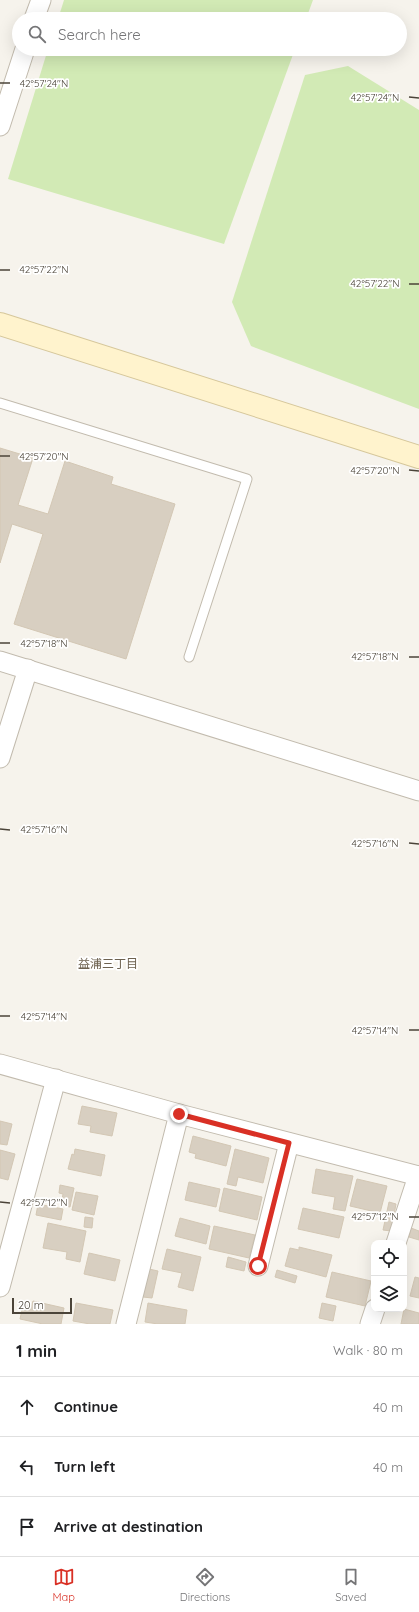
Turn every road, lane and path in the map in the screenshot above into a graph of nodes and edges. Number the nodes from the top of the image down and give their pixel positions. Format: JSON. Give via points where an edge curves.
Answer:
{"nodes":[{"id":1,"x":41,"y":0,"type":"edge"},
{"id":2,"x":37,"y":12,"type":"edge"},
{"id":3,"x":23,"y":56,"type":"edge"},
{"id":4,"x":0,"y":126,"type":"edge"},
{"id":5,"x":0,"y":324,"type":"edge"},
{"id":6,"x":0,"y":403,"type":"edge"},
{"id":7,"x":419,"y":457,"type":"edge"},
{"id":8,"x":189,"y":657,"type":"dead end"},
{"id":9,"x":0,"y":661,"type":"edge"},
{"id":10,"x":28,"y":670,"type":"junction"},
{"id":11,"x":0,"y":758,"type":"edge"},
{"id":12,"x":419,"y":791,"type":"edge"},
{"id":13,"x":0,"y":1064,"type":"edge"},
{"id":14,"x":56,"y":1079,"type":"junction"},
{"id":15,"x":179,"y":1114,"type":"junction"},
{"id":16,"x":289,"y":1143,"type":"junction"},
{"id":17,"x":418,"y":1176,"type":"edge"},
{"id":18,"x":397,"y":1240,"type":"edge"},
{"id":19,"x":258,"y":1266,"type":"dead end"},
{"id":20,"x":0,"y":1288,"type":"edge"},
{"id":21,"x":374,"y":1312,"type":"edge"},
{"id":22,"x":126,"y":1324,"type":"edge"},
{"id":23,"x":370,"y":1324,"type":"edge"}],
"edges":[{"from":1,"to":2,"type":"street"},
{"from":3,"to":4,"type":"street"},
{"from":5,"to":7,"type":"street"},
{"from":6,"to":8,"type":"lane","via":[[248,479]]},
{"from":9,"to":10,"type":"street"},
{"from":10,"to":11,"type":"street"},
{"from":10,"to":12,"type":"street"},
{"from":13,"to":14,"type":"street"},
{"from":14,"to":15,"type":"street"},
{"from":14,"to":20,"type":"street"},
{"from":15,"to":16,"type":"street"},
{"from":15,"to":22,"type":"street"},
{"from":16,"to":17,"type":"street"},
{"from":16,"to":19,"type":"street"},
{"from":17,"to":18,"type":"street"},
{"from":21,"to":23,"type":"street"}]}
